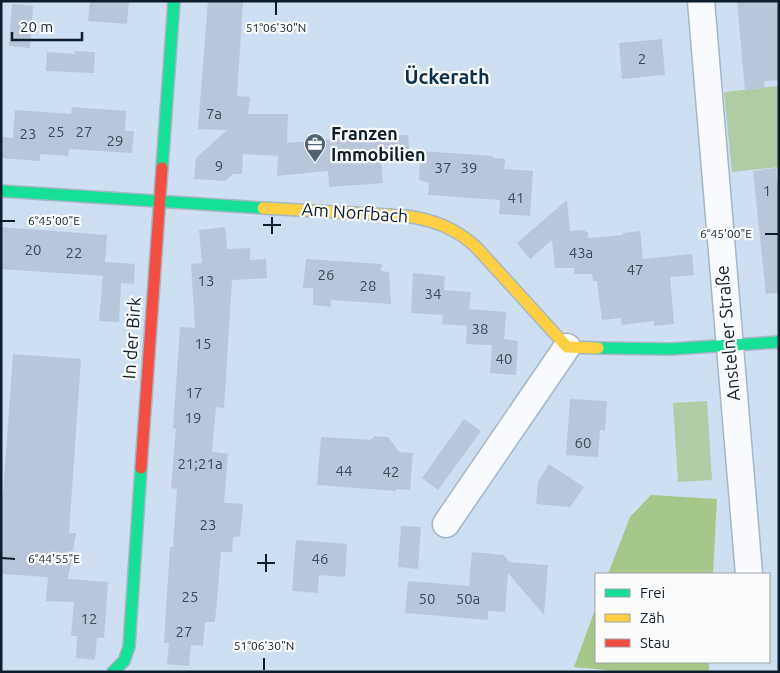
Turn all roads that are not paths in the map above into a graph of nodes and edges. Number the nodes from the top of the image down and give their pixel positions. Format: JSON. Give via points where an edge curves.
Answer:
{"nodes":[{"id":1,"x":174,"y":1,"type":"edge"},
{"id":2,"x":702,"y":1,"type":"edge"},
{"id":3,"x":1,"y":191,"type":"edge"},
{"id":4,"x":158,"y":202,"type":"junction"},
{"id":5,"x":779,"y":342,"type":"edge"},
{"id":6,"x":729,"y":346,"type":"junction"},
{"id":7,"x":567,"y":348,"type":"junction"},
{"id":8,"x":446,"y":524,"type":"dead end"},
{"id":9,"x":749,"y":573,"type":"edge"},
{"id":10,"x":113,"y":672,"type":"edge"}],
"edges":[{"from":1,"to":4,"type":"street","name":"In der Birk"},
{"from":2,"to":6,"type":"street","name":"Anstelner Straße"},
{"from":3,"to":4,"type":"street","name":"Am Norfbach"},
{"from":4,"to":7,"type":"street","name":"Am Norfbach","via":[[430,219],[464,235]]},
{"from":4,"to":10,"type":"street","name":"In der Birk","via":[[129,646],[122,667]]},
{"from":5,"to":6,"type":"street"},
{"from":6,"to":7,"type":"street"},
{"from":6,"to":9,"type":"street","name":"Anstelner Straße"},
{"from":7,"to":8,"type":"street"}]}
